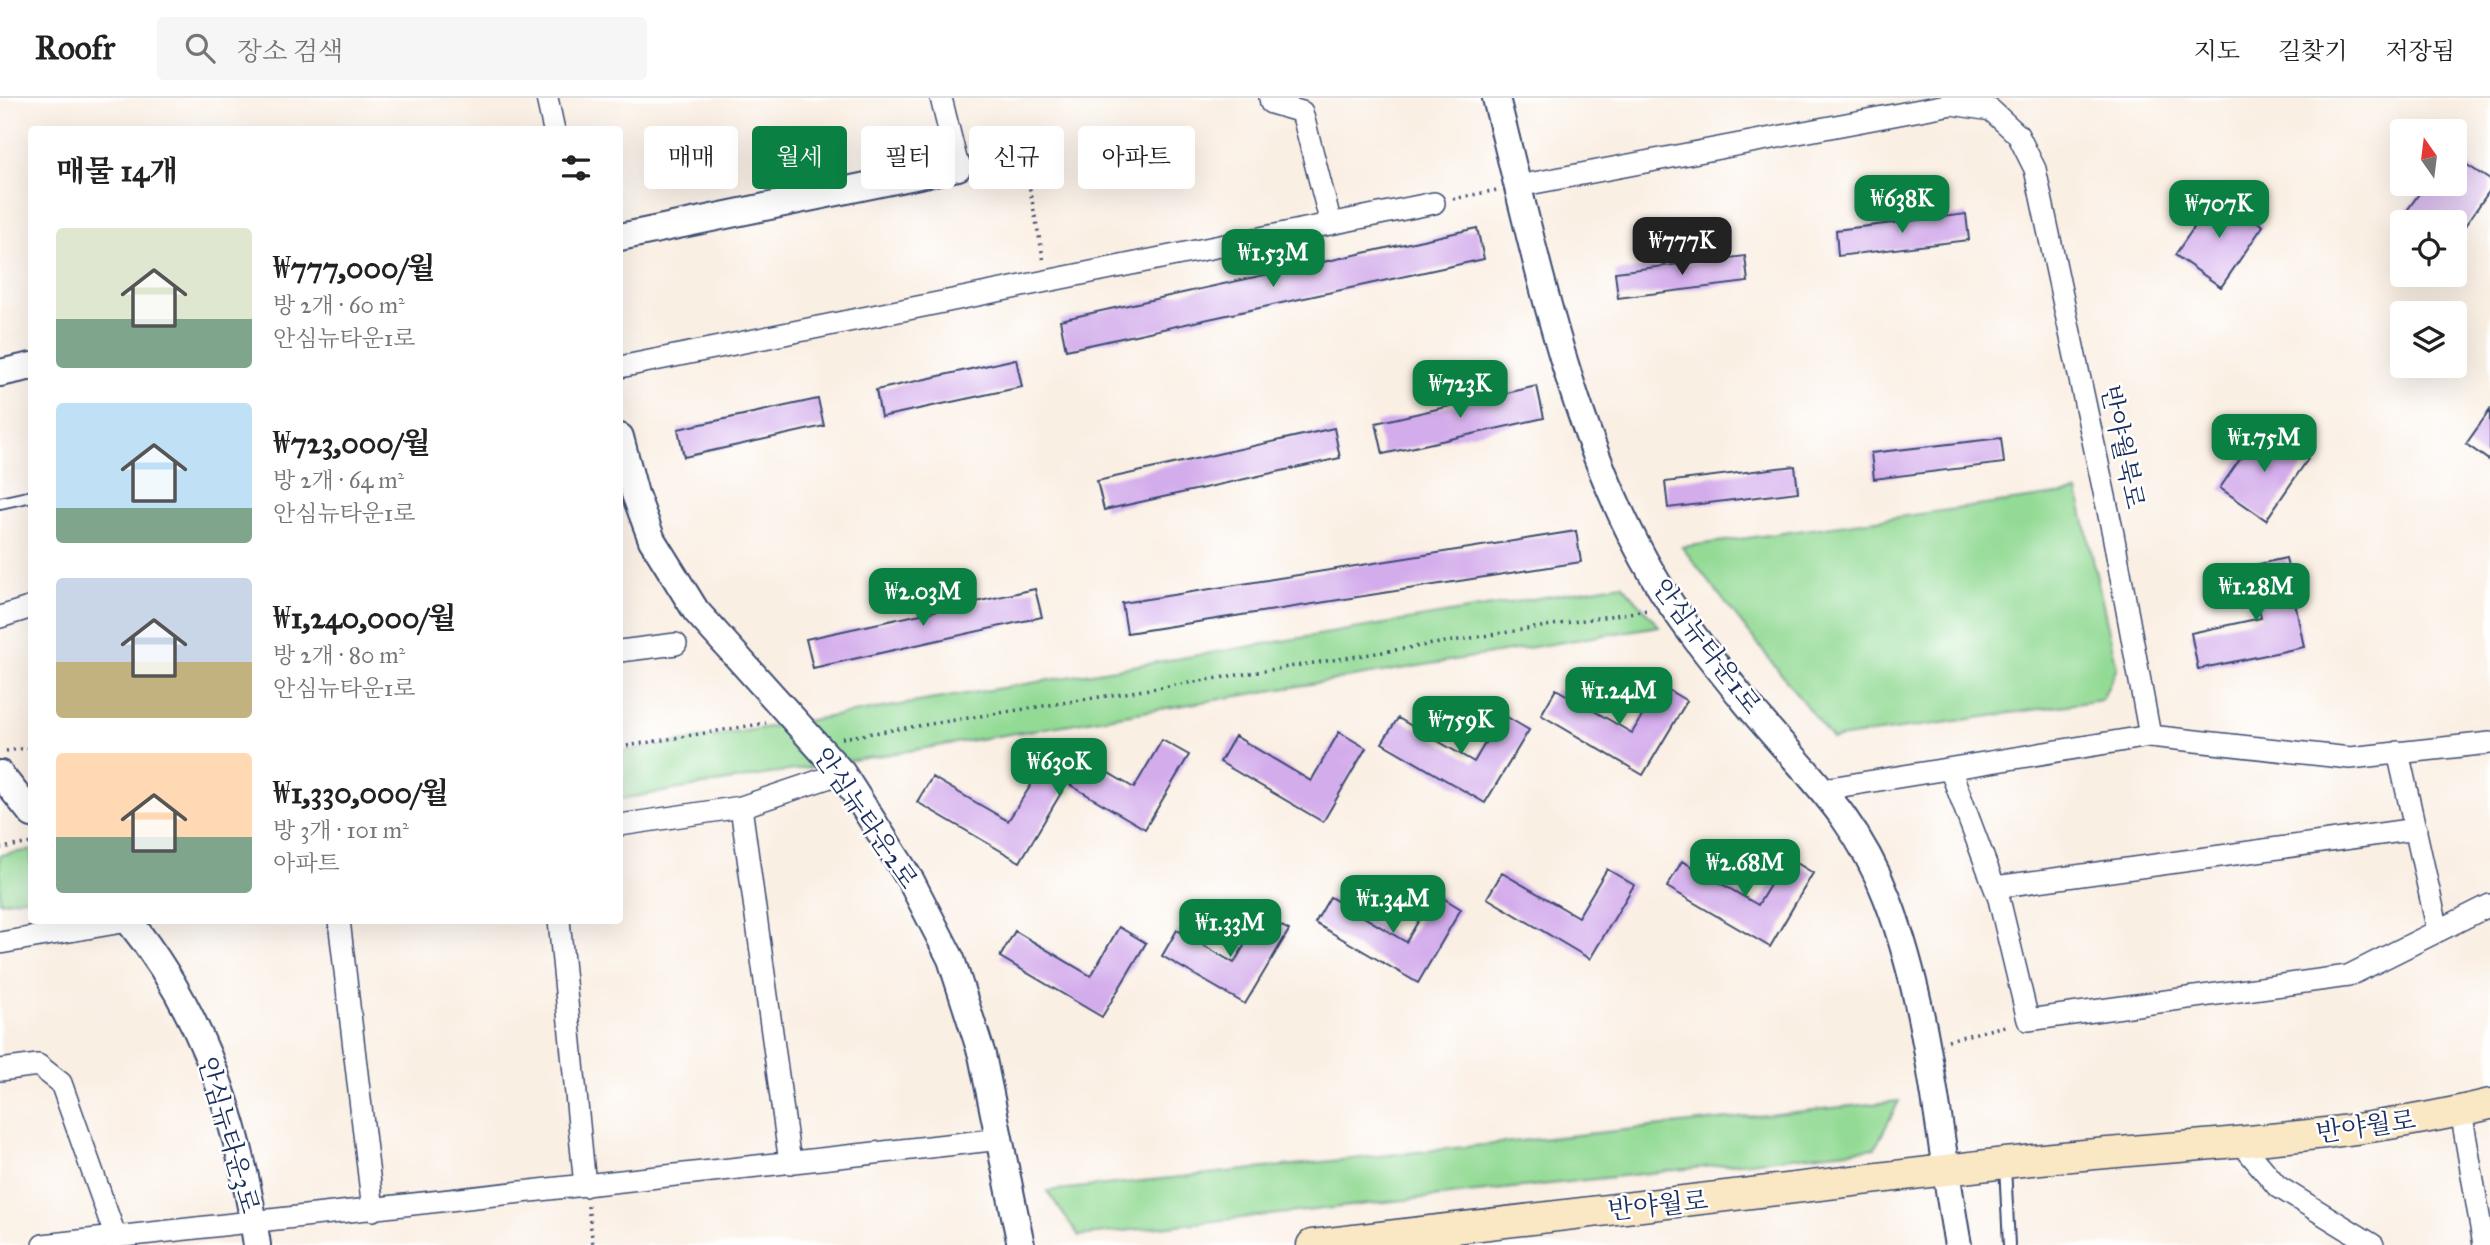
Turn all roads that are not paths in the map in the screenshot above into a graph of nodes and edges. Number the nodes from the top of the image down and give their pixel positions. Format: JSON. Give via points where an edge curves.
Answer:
{"nodes":[{"id":1,"x":547,"y":98,"type":"edge"},
{"id":2,"x":941,"y":98,"type":"edge"},
{"id":3,"x":1270,"y":98,"type":"edge"},
{"id":4,"x":1496,"y":98,"type":"edge"},
{"id":5,"x":553,"y":126,"type":"edge"},
{"id":6,"x":958,"y":167,"type":"joint"},
{"id":7,"x":1518,"y":186,"type":"junction"},
{"id":8,"x":1434,"y":203,"type":"road end"},
{"id":9,"x":1331,"y":224,"type":"junction"},
{"id":10,"x":623,"y":236,"type":"edge"},
{"id":11,"x":623,"y":366,"type":"edge"},
{"id":12,"x":28,"y":367,"type":"edge"},
{"id":13,"x":0,"y":373,"type":"edge"},
{"id":14,"x":623,"y":462,"type":"edge"},
{"id":15,"x":627,"y":496,"type":"edge"},
{"id":16,"x":28,"y":497,"type":"edge"},
{"id":17,"x":0,"y":503,"type":"edge"},
{"id":18,"x":28,"y":608,"type":"edge"},
{"id":19,"x":0,"y":617,"type":"edge"},
{"id":20,"x":676,"y":644,"type":"dead end"},
{"id":21,"x":623,"y":651,"type":"edge"},
{"id":22,"x":2150,"y":736,"type":"junction"},
{"id":23,"x":2490,"y":743,"type":"edge"},
{"id":24,"x":2398,"y":752,"type":"junction"},
{"id":25,"x":1950,"y":769,"type":"junction"},
{"id":26,"x":842,"y":773,"type":"junction"},
{"id":27,"x":0,"y":774,"type":"edge"},
{"id":28,"x":1824,"y":789,"type":"junction"},
{"id":29,"x":741,"y":807,"type":"junction"},
{"id":30,"x":28,"y":809,"type":"edge"},
{"id":31,"x":623,"y":825,"type":"edge"},
{"id":32,"x":2416,"y":829,"type":"junction"},
{"id":33,"x":1995,"y":887,"type":"junction"},
{"id":34,"x":2490,"y":905,"type":"edge"},
{"id":35,"x":113,"y":924,"type":"edge"},
{"id":36,"x":133,"y":924,"type":"edge"},
{"id":37,"x":339,"y":924,"type":"edge"},
{"id":38,"x":559,"y":924,"type":"edge"},
{"id":39,"x":2438,"y":931,"type":"junction"},
{"id":40,"x":0,"y":943,"type":"edge"},
{"id":41,"x":0,"y":1070,"type":"edge"},
{"id":42,"x":2490,"y":1104,"type":"edge"},
{"id":43,"x":2461,"y":1111,"type":"junction"},
{"id":44,"x":1001,"y":1139,"type":"junction"},
{"id":45,"x":2241,"y":1143,"type":"junction"},
{"id":46,"x":790,"y":1163,"type":"junction"},
{"id":47,"x":2005,"y":1163,"type":"junction"},
{"id":48,"x":1945,"y":1173,"type":"junction"},
{"id":49,"x":586,"y":1186,"type":"junction"},
{"id":50,"x":373,"y":1210,"type":"junction"},
{"id":51,"x":256,"y":1234,"type":"edge"},
{"id":52,"x":115,"y":1235,"type":"junction"},
{"id":53,"x":1384,"y":1241,"type":"edge"},
{"id":54,"x":43,"y":1245,"type":"edge"},
{"id":55,"x":1021,"y":1245,"type":"edge"},
{"id":56,"x":1312,"y":1245,"type":"edge"},
{"id":57,"x":1958,"y":1245,"type":"edge"},
{"id":58,"x":2009,"y":1245,"type":"edge"},
{"id":59,"x":2373,"y":1245,"type":"edge"},
{"id":60,"x":2484,"y":1245,"type":"edge"}],
"edges":[{"from":1,"to":5,"type":"street"},
{"from":2,"to":6,"type":"street"},
{"from":3,"to":9,"type":"street","via":[[1271,103],[1302,112]]},
{"from":4,"to":7,"type":"street","name":"안심뉴타운1로"},
{"from":6,"to":10,"type":"street"},
{"from":7,"to":22,"type":"street","name":"반야월북로","via":[[1952,104],[1991,110],[2018,135],[2035,169],[2113,534]]},
{"from":7,"to":28,"type":"street","name":"안심뉴타운1로","via":[[1555,333],[1620,514],[1655,580],[1744,700]]},
{"from":8,"to":9,"type":"street"},
{"from":9,"to":11,"type":"street"},
{"from":12,"to":13,"type":"street"},
{"from":14,"to":15,"type":"street","name":"안심뉴타운2로"},
{"from":15,"to":26,"type":"street","name":"안심뉴타운2로","via":[[696,611]]},
{"from":16,"to":17,"type":"lane"},
{"from":18,"to":19,"type":"street"},
{"from":20,"to":21,"type":"street"},
{"from":22,"to":24,"type":"street","via":[[2350,758]]},
{"from":22,"to":25,"type":"street"},
{"from":23,"to":24,"type":"street"},
{"from":24,"to":32,"type":"street"},
{"from":25,"to":28,"type":"street"},
{"from":25,"to":33,"type":"street"},
{"from":26,"to":29,"type":"street"},
{"from":26,"to":44,"type":"street","name":"안심뉴타운2로","via":[[911,881],[951,959],[982,1055]]},
{"from":27,"to":30,"type":"street"},
{"from":28,"to":48,"type":"street","name":"안심뉴타운1로","via":[[1851,825],[1887,897],[1918,993]]},
{"from":29,"to":31,"type":"street"},
{"from":29,"to":46,"type":"street"},
{"from":32,"to":33,"type":"street"},
{"from":32,"to":39,"type":"street"},
{"from":33,"to":39,"type":"street","via":[[2028,1020],[2348,976]]},
{"from":34,"to":39,"type":"street"},
{"from":35,"to":40,"type":"street"},
{"from":36,"to":51,"type":"street","name":"안심뉴타운3로","via":[[189,1010],[220,1082]]},
{"from":37,"to":50,"type":"street"},
{"from":38,"to":49,"type":"street"},
{"from":41,"to":52,"type":"street","via":[[38,1065],[61,1083]]},
{"from":42,"to":43,"type":"main road","name":"반야월로"},
{"from":43,"to":45,"type":"main road","name":"반야월로"},
{"from":43,"to":60,"type":"street"},
{"from":44,"to":46,"type":"street"},
{"from":44,"to":55,"type":"street","name":"안심뉴타운2로"},
{"from":45,"to":47,"type":"main road","name":"반야월로"},
{"from":45,"to":59,"type":"street","via":[[2277,1186]]},
{"from":46,"to":49,"type":"street"},
{"from":47,"to":48,"type":"main road","name":"반야월로"},
{"from":47,"to":58,"type":"lane"},
{"from":48,"to":53,"type":"main road","name":"반야월로"},
{"from":48,"to":57,"type":"street","name":"안심뉴타운1로"},
{"from":49,"to":50,"type":"street"},
{"from":50,"to":51,"type":"street"},
{"from":51,"to":52,"type":"street"},
{"from":52,"to":54,"type":"street"},
{"from":53,"to":56,"type":"main road","name":"반야월로"}]}
